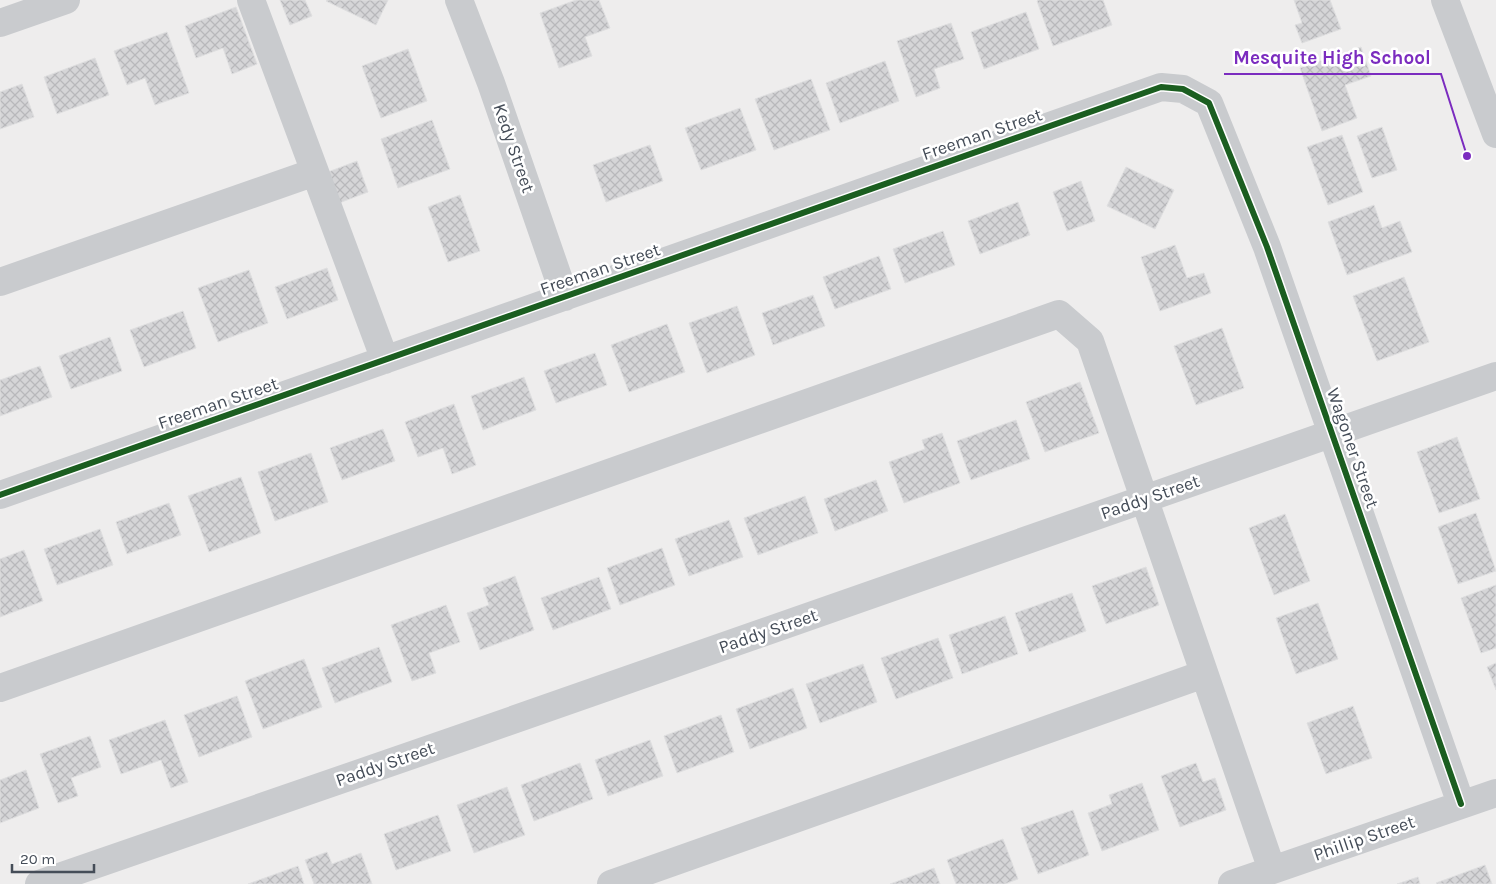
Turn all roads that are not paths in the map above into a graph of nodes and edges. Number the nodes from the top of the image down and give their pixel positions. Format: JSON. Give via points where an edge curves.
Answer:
{"nodes":[{"id":1,"x":66,"y":0,"type":"edge"},
{"id":2,"x":251,"y":0,"type":"edge"},
{"id":3,"x":460,"y":0,"type":"edge"},
{"id":4,"x":1445,"y":0,"type":"edge"},
{"id":5,"x":0,"y":23,"type":"edge"},
{"id":6,"x":1208,"y":103,"type":"joint"},
{"id":7,"x":1496,"y":134,"type":"edge"},
{"id":8,"x":315,"y":172,"type":"junction"},
{"id":9,"x":0,"y":282,"type":"edge"},
{"id":10,"x":565,"y":297,"type":"junction"},
{"id":11,"x":385,"y":360,"type":"junction"},
{"id":12,"x":1496,"y":376,"type":"edge"},
{"id":13,"x":1332,"y":433,"type":"junction"},
{"id":14,"x":0,"y":496,"type":"edge"},
{"id":15,"x":1143,"y":499,"type":"junction"},
{"id":16,"x":1204,"y":674,"type":"junction"},
{"id":17,"x":0,"y":688,"type":"edge"},
{"id":18,"x":1496,"y":792,"type":"edge"},
{"id":19,"x":1461,"y":804,"type":"junction"},
{"id":20,"x":1272,"y":870,"type":"junction"},
{"id":21,"x":39,"y":884,"type":"edge"},
{"id":22,"x":611,"y":884,"type":"edge"},
{"id":23,"x":1232,"y":884,"type":"edge"}],
"edges":[{"from":1,"to":5,"type":"street"},
{"from":2,"to":8,"type":"street"},
{"from":3,"to":10,"type":"street","name":"Kedy Street"},
{"from":4,"to":7,"type":"street"},
{"from":6,"to":10,"type":"street","name":"Freeman Street","via":[[1183,89],[1161,87]]},
{"from":6,"to":13,"type":"street","name":"Wagoner Street","via":[[1267,247]]},
{"from":8,"to":9,"type":"street"},
{"from":8,"to":11,"type":"street"},
{"from":10,"to":11,"type":"street","name":"Freeman Street"},
{"from":11,"to":14,"type":"street","name":"Freeman Street"},
{"from":12,"to":13,"type":"street","name":"Paddy Street"},
{"from":13,"to":15,"type":"street","name":"Paddy Street"},
{"from":13,"to":19,"type":"street","name":"Wagoner Street"},
{"from":15,"to":16,"type":"street"},
{"from":15,"to":17,"type":"street","via":[[1090,342],[1059,314]]},
{"from":15,"to":21,"type":"street","name":"Paddy Street"},
{"from":16,"to":20,"type":"street"},
{"from":16,"to":22,"type":"street"},
{"from":18,"to":19,"type":"street","name":"Phillip Street"},
{"from":19,"to":20,"type":"street","name":"Phillip Street"},
{"from":20,"to":23,"type":"street","name":"Phillip Street"}]}
